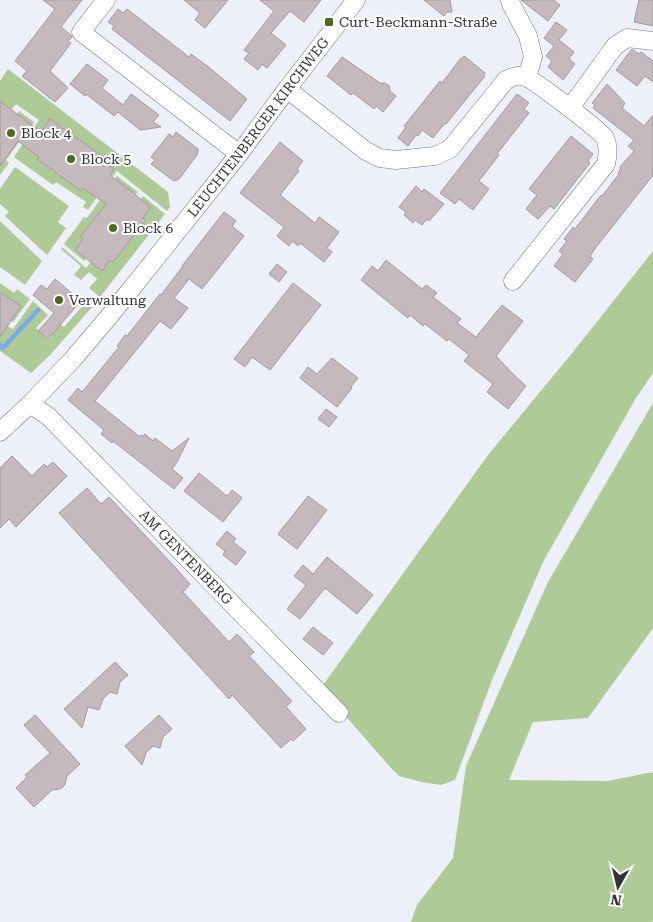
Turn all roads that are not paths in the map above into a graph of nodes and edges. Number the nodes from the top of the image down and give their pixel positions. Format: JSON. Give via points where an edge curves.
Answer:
{"nodes":[{"id":1,"x":106,"y":0,"type":"edge"},
{"id":2,"x":356,"y":0,"type":"edge"},
{"id":3,"x":510,"y":0,"type":"edge"},
{"id":4,"x":653,"y":41,"type":"edge"},
{"id":5,"x":527,"y":77,"type":"junction"},
{"id":6,"x":288,"y":89,"type":"junction"},
{"id":7,"x":570,"y":108,"type":"junction"},
{"id":8,"x":239,"y":154,"type":"junction"},
{"id":9,"x":513,"y":281,"type":"dead end"},
{"id":10,"x":30,"y":404,"type":"junction"},
{"id":11,"x":0,"y":432,"type":"edge"},
{"id":12,"x":340,"y":713,"type":"dead end"}],
"edges":[{"from":1,"to":8,"type":"street","via":[[81,32]]},
{"from":2,"to":6,"type":"street","name":"LEUCHTENBERGER KIRCHWEG"},
{"from":3,"to":5,"type":"street","via":[[528,36],[533,57]]},
{"from":4,"to":7,"type":"street","via":[[627,38],[615,46]]},
{"from":5,"to":6,"type":"street","via":[[517,75],[506,80],[450,149],[435,156],[396,160],[366,152]]},
{"from":5,"to":7,"type":"street"},
{"from":6,"to":8,"type":"street","name":"LEUCHTENBERGER KIRCHWEG"},
{"from":7,"to":9,"type":"street","via":[[604,136],[608,146],[606,164]]},
{"from":8,"to":10,"type":"street","name":"LEUCHTENBERGER KIRCHWEG","via":[[73,359]]},
{"from":10,"to":11,"type":"street","name":"LEUCHTENBERGER KIRCHWEG"},
{"from":10,"to":12,"type":"street","name":"AM GENTENBERG","via":[[48,416]]}]}
